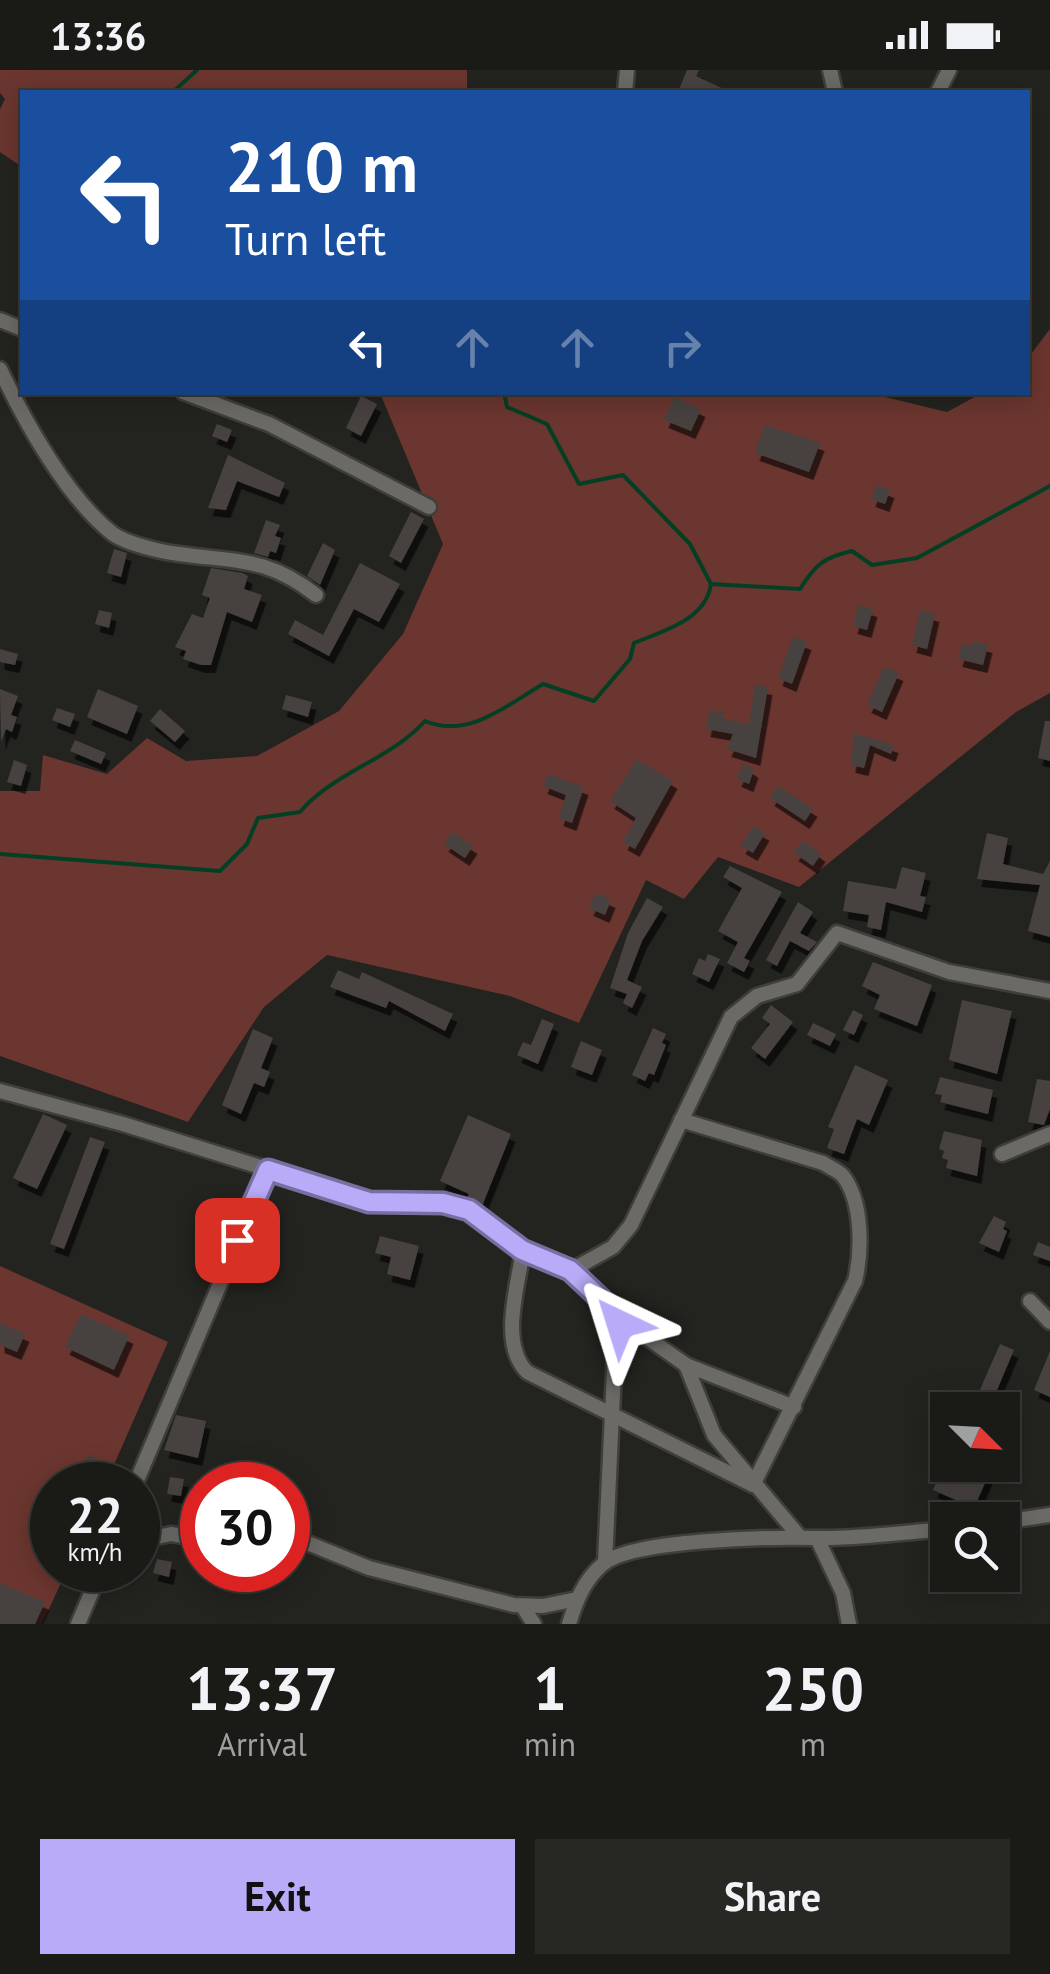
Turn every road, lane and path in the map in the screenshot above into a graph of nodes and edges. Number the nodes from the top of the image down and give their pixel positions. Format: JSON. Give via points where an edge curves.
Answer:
{"nodes":[{"id":1,"x":0,"y":370,"type":"edge"},
{"id":2,"x":191,"y":395,"type":"edge"},
{"id":3,"x":430,"y":507,"type":"dead end"},
{"id":4,"x":316,"y":595,"type":"dead end"},
{"id":5,"x":1050,"y":990,"type":"edge"},
{"id":6,"x":2,"y":1090,"type":"edge"},
{"id":7,"x":681,"y":1120,"type":"junction"},
{"id":8,"x":1050,"y":1134,"type":"edge"},
{"id":9,"x":1002,"y":1154,"type":"dead end"},
{"id":10,"x":268,"y":1170,"type":"junction"},
{"id":11,"x":522,"y":1250,"type":"junction"},
{"id":12,"x":570,"y":1270,"type":"junction"},
{"id":13,"x":1030,"y":1300,"type":"dead end"},
{"id":14,"x":621,"y":1318,"type":"junction"},
{"id":15,"x":1050,"y":1322,"type":"edge"},
{"id":16,"x":686,"y":1365,"type":"junction"},
{"id":17,"x":794,"y":1407,"type":"junction"},
{"id":18,"x":615,"y":1418,"type":"junction"},
{"id":19,"x":145,"y":1462,"type":"edge"},
{"id":20,"x":753,"y":1486,"type":"junction"},
{"id":21,"x":1050,"y":1515,"type":"edge"},
{"id":22,"x":1020,"y":1519,"type":"edge"},
{"id":23,"x":930,"y":1530,"type":"edge"},
{"id":24,"x":800,"y":1536,"type":"junction"},
{"id":25,"x":817,"y":1538,"type":"junction"},
{"id":26,"x":310,"y":1544,"type":"edge"},
{"id":27,"x":605,"y":1562,"type":"junction"},
{"id":28,"x":92,"y":1592,"type":"edge"},
{"id":29,"x":576,"y":1599,"type":"junction"},
{"id":30,"x":523,"y":1607,"type":"junction"},
{"id":31,"x":78,"y":1624,"type":"edge"},
{"id":32,"x":534,"y":1624,"type":"edge"},
{"id":33,"x":569,"y":1624,"type":"edge"},
{"id":34,"x":849,"y":1624,"type":"edge"}],
"edges":[{"from":1,"to":4,"type":"street","via":[[75,492],[115,536],[286,572]]},
{"from":2,"to":3,"type":"street","via":[[269,424]]},
{"from":5,"to":7,"type":"street","via":[[949,972],[837,933],[797,984],[744,1002],[731,1017]]},
{"from":6,"to":10,"type":"street"},
{"from":7,"to":12,"type":"street","via":[[630,1225],[613,1247]]},
{"from":7,"to":17,"type":"street","via":[[843,1175],[861,1256]]},
{"from":8,"to":9,"type":"street"},
{"from":10,"to":11,"type":"street","via":[[369,1202],[469,1210]]},
{"from":10,"to":19,"type":"street"},
{"from":11,"to":12,"type":"street"},
{"from":11,"to":18,"type":"street","via":[[512,1318],[519,1364],[540,1382]]},
{"from":12,"to":14,"type":"street"},
{"from":13,"to":15,"type":"street"},
{"from":14,"to":16,"type":"street"},
{"from":14,"to":18,"type":"street"},
{"from":16,"to":17,"type":"street"},
{"from":16,"to":20,"type":"street","via":[[714,1434]]},
{"from":17,"to":20,"type":"street"},
{"from":18,"to":20,"type":"street"},
{"from":18,"to":27,"type":"street"},
{"from":20,"to":24,"type":"street"},
{"from":21,"to":22,"type":"street"},
{"from":23,"to":25,"type":"street"},
{"from":24,"to":25,"type":"street"},
{"from":24,"to":27,"type":"street","via":[[718,1539]]},
{"from":25,"to":34,"type":"street"},
{"from":26,"to":30,"type":"street","via":[[369,1568]]},
{"from":27,"to":29,"type":"street"},
{"from":28,"to":31,"type":"street"},
{"from":29,"to":30,"type":"street"},
{"from":29,"to":33,"type":"street"},
{"from":30,"to":32,"type":"street"}]}
